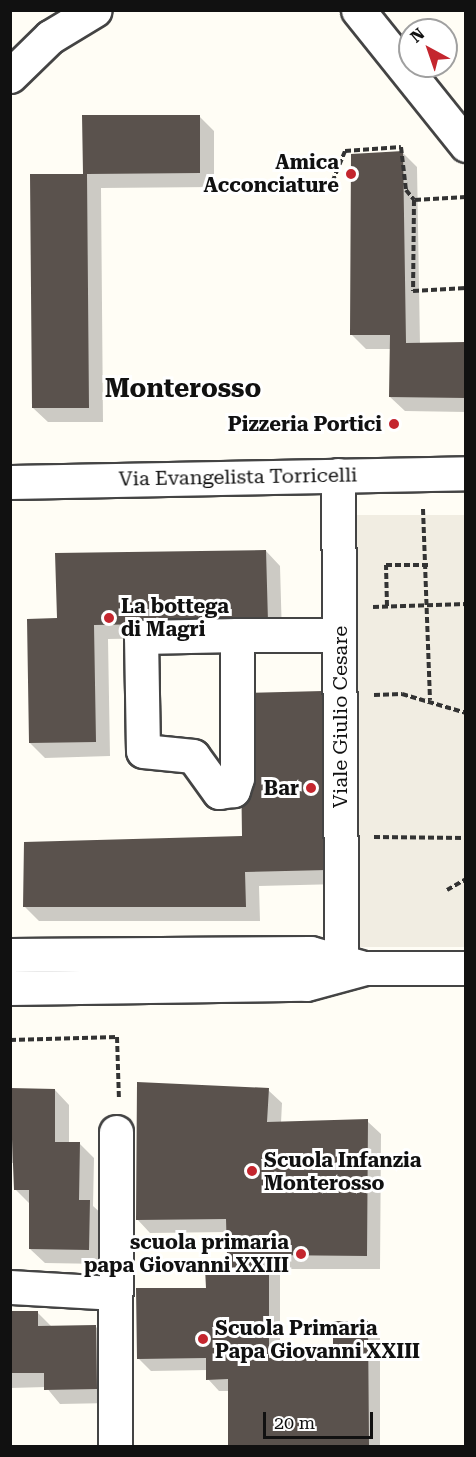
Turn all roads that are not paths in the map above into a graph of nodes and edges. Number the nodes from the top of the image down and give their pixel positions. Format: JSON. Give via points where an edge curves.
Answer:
{"nodes":[{"id":1,"x":95,"y":10,"type":"edge"},
{"id":2,"x":358,"y":10,"type":"edge"},
{"id":3,"x":10,"y":76,"type":"edge"},
{"id":4,"x":465,"y":145,"type":"edge"},
{"id":5,"x":465,"y":472,"type":"edge"},
{"id":6,"x":338,"y":475,"type":"junction"},
{"id":7,"x":10,"y":482,"type":"edge"},
{"id":8,"x":339,"y":621,"type":"junction"},
{"id":9,"x":237,"y":635,"type":"junction"},
{"id":10,"x":10,"y":955,"type":"edge"},
{"id":11,"x":353,"y":963,"type":"junction"},
{"id":12,"x":465,"y":968,"type":"edge"},
{"id":13,"x":10,"y":988,"type":"edge"},
{"id":14,"x":116,"y":1132,"type":"road end"},
{"id":15,"x":10,"y":1287,"type":"edge"},
{"id":16,"x":113,"y":1293,"type":"junction"},
{"id":17,"x":115,"y":1446,"type":"edge"}],
"edges":[{"from":1,"to":3,"type":"street","via":[[50,37]]},
{"from":2,"to":4,"type":"street"},
{"from":5,"to":6,"type":"street","name":"Via Evangelista Torricelli"},
{"from":6,"to":7,"type":"street","name":"Via Evangelista Torricelli"},
{"from":6,"to":8,"type":"street","name":"Viale Giulio Cesare"},
{"from":8,"to":9,"type":"street"},
{"from":8,"to":11,"type":"street","name":"Viale Giulio Cesare","via":[[340,836]]},
{"from":9,"to":9,"type":"street","via":[[237,778],[233,790],[219,792],[193,756],[143,751],[141,637]]},
{"from":10,"to":11,"type":"street","via":[[310,953]]},
{"from":11,"to":12,"type":"street"},
{"from":11,"to":13,"type":"street","via":[[306,984]]},
{"from":14,"to":16,"type":"street"},
{"from":15,"to":16,"type":"street"},
{"from":16,"to":17,"type":"street"}]}
